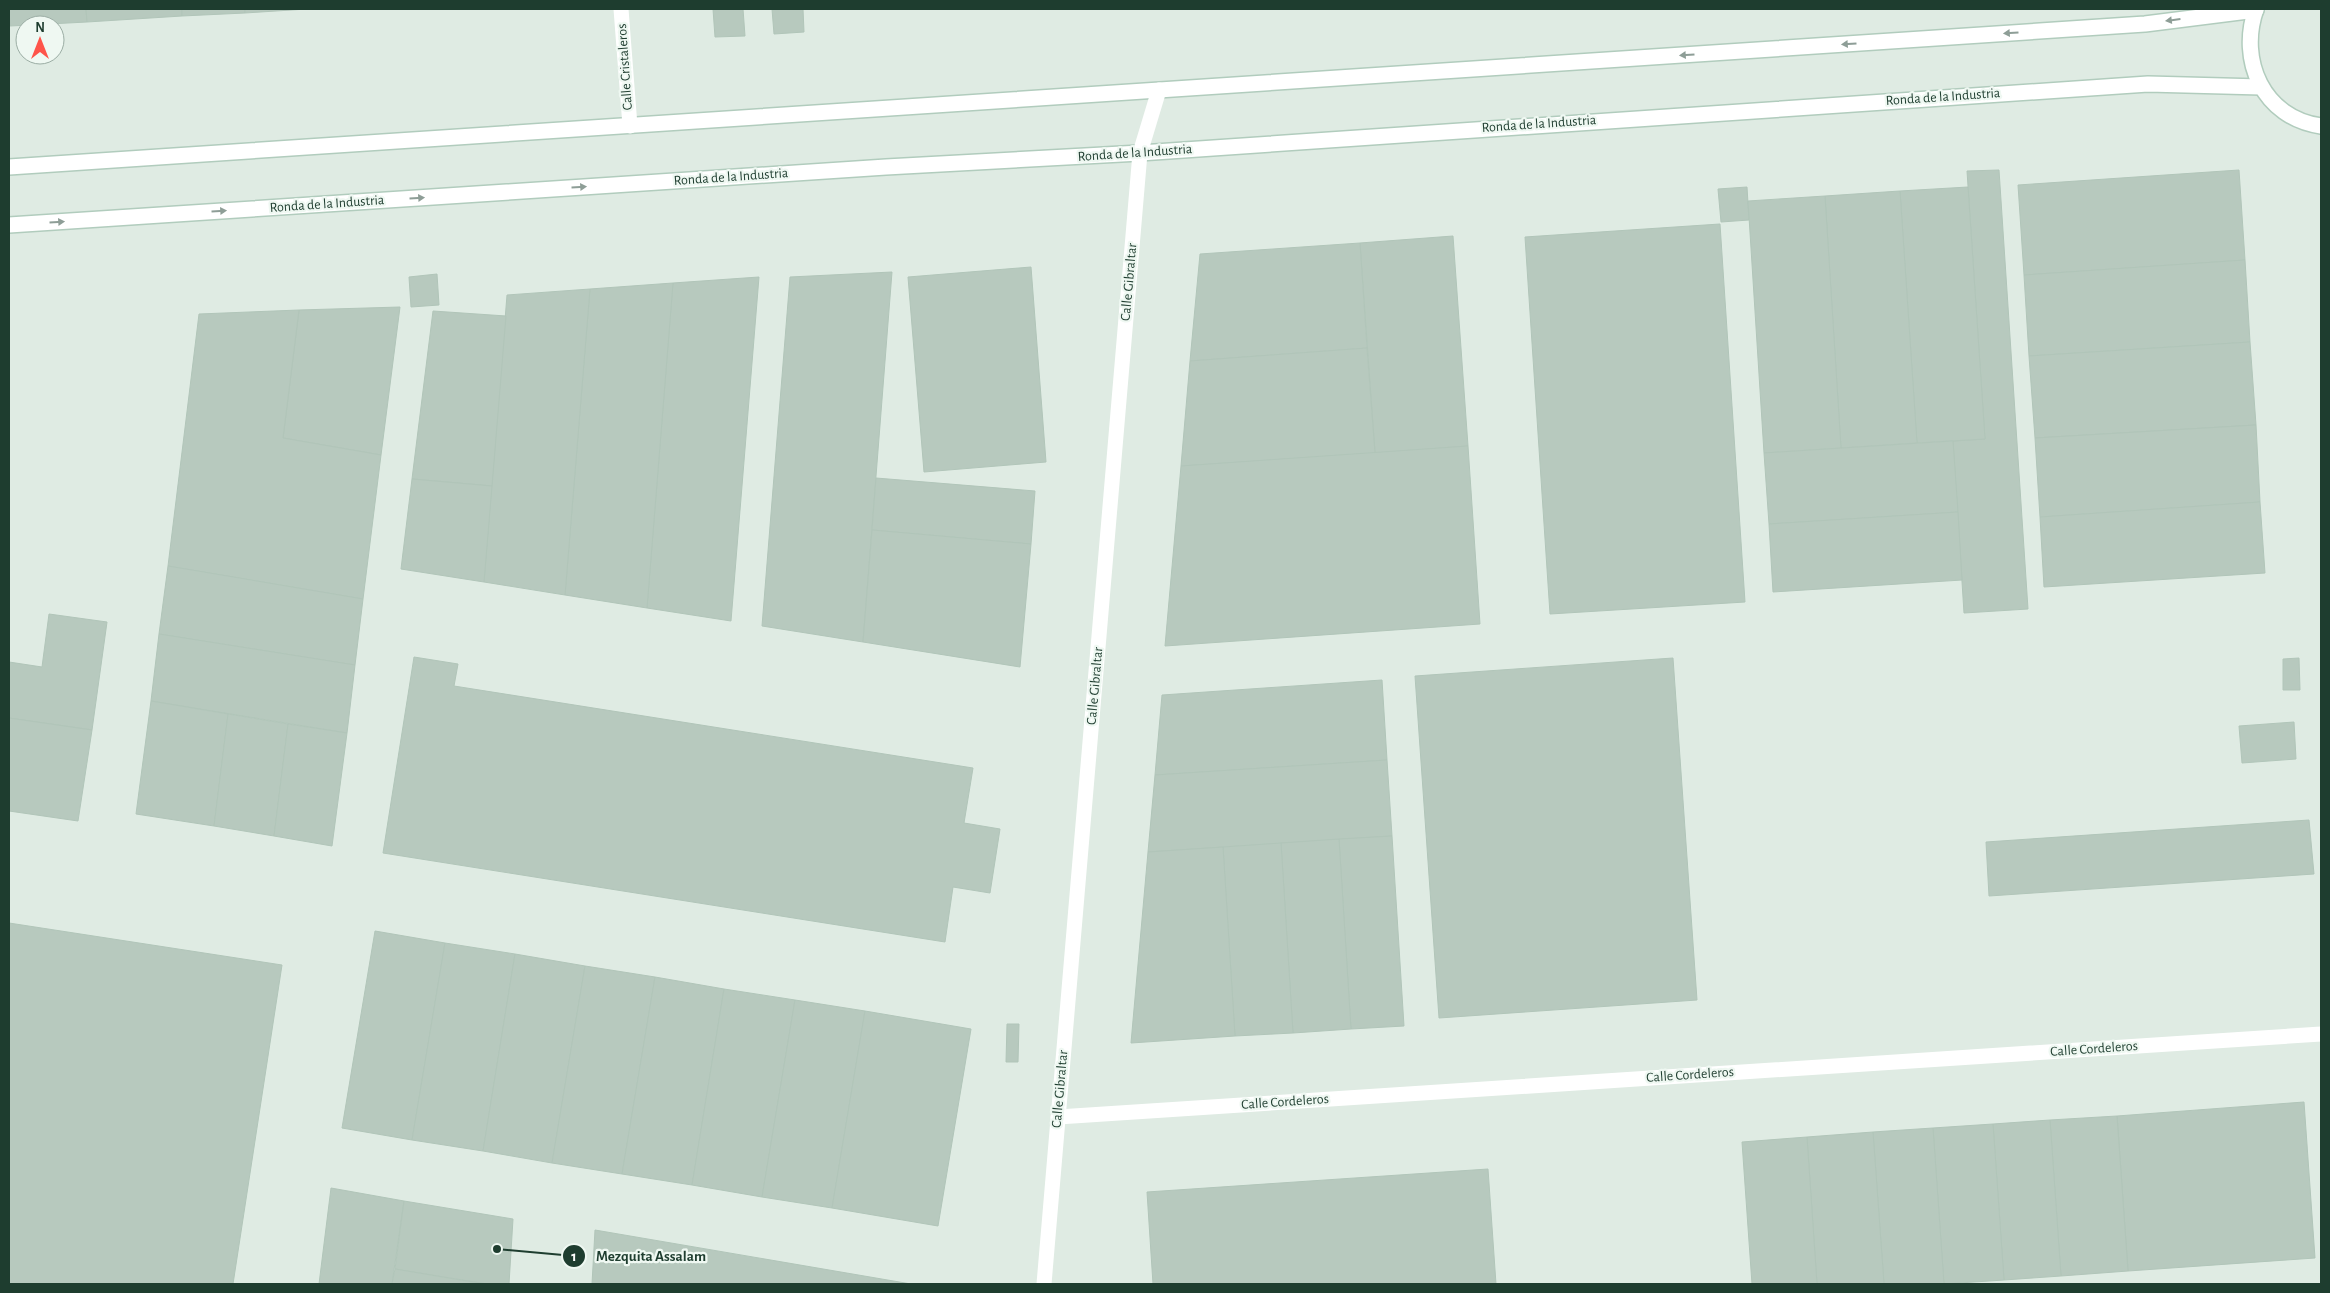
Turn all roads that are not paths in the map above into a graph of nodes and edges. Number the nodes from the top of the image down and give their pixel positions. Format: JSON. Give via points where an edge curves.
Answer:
{"nodes":[{"id":1,"x":621,"y":9,"type":"edge"},
{"id":2,"x":2256,"y":9,"type":"edge"},
{"id":3,"x":2261,"y":88,"type":"junction"},
{"id":4,"x":1159,"y":90,"type":"junction"},
{"id":5,"x":630,"y":126,"type":"junction"},
{"id":6,"x":2321,"y":126,"type":"edge"},
{"id":7,"x":1140,"y":153,"type":"junction"},
{"id":8,"x":9,"y":167,"type":"edge"},
{"id":9,"x":9,"y":226,"type":"edge"},
{"id":10,"x":2321,"y":1034,"type":"edge"},
{"id":11,"x":1058,"y":1117,"type":"junction"},
{"id":12,"x":1044,"y":1284,"type":"edge"}],
"edges":[{"from":1,"to":5,"type":"street","name":"Calle Cristaleros"},
{"from":2,"to":3,"type":"street","via":[[2249,49]]},
{"from":2,"to":4,"type":"street","one_way":true,"via":[[2136,25]]},
{"from":3,"to":6,"type":"street","via":[[2292,117]]},
{"from":3,"to":7,"type":"street","name":"Ronda de la Industria","via":[[2148,84]]},
{"from":4,"to":5,"type":"street"},
{"from":4,"to":7,"type":"street","name":"Calle Gibraltar"},
{"from":5,"to":8,"type":"street"},
{"from":9,"to":7,"type":"street","name":"Ronda de la Industria","one_way":true,"via":[[876,167]]},
{"from":7,"to":11,"type":"street","name":"Calle Gibraltar"},
{"from":10,"to":11,"type":"street","name":"Calle Cordeleros"},
{"from":11,"to":12,"type":"street","name":"Calle Gibraltar"}]}
